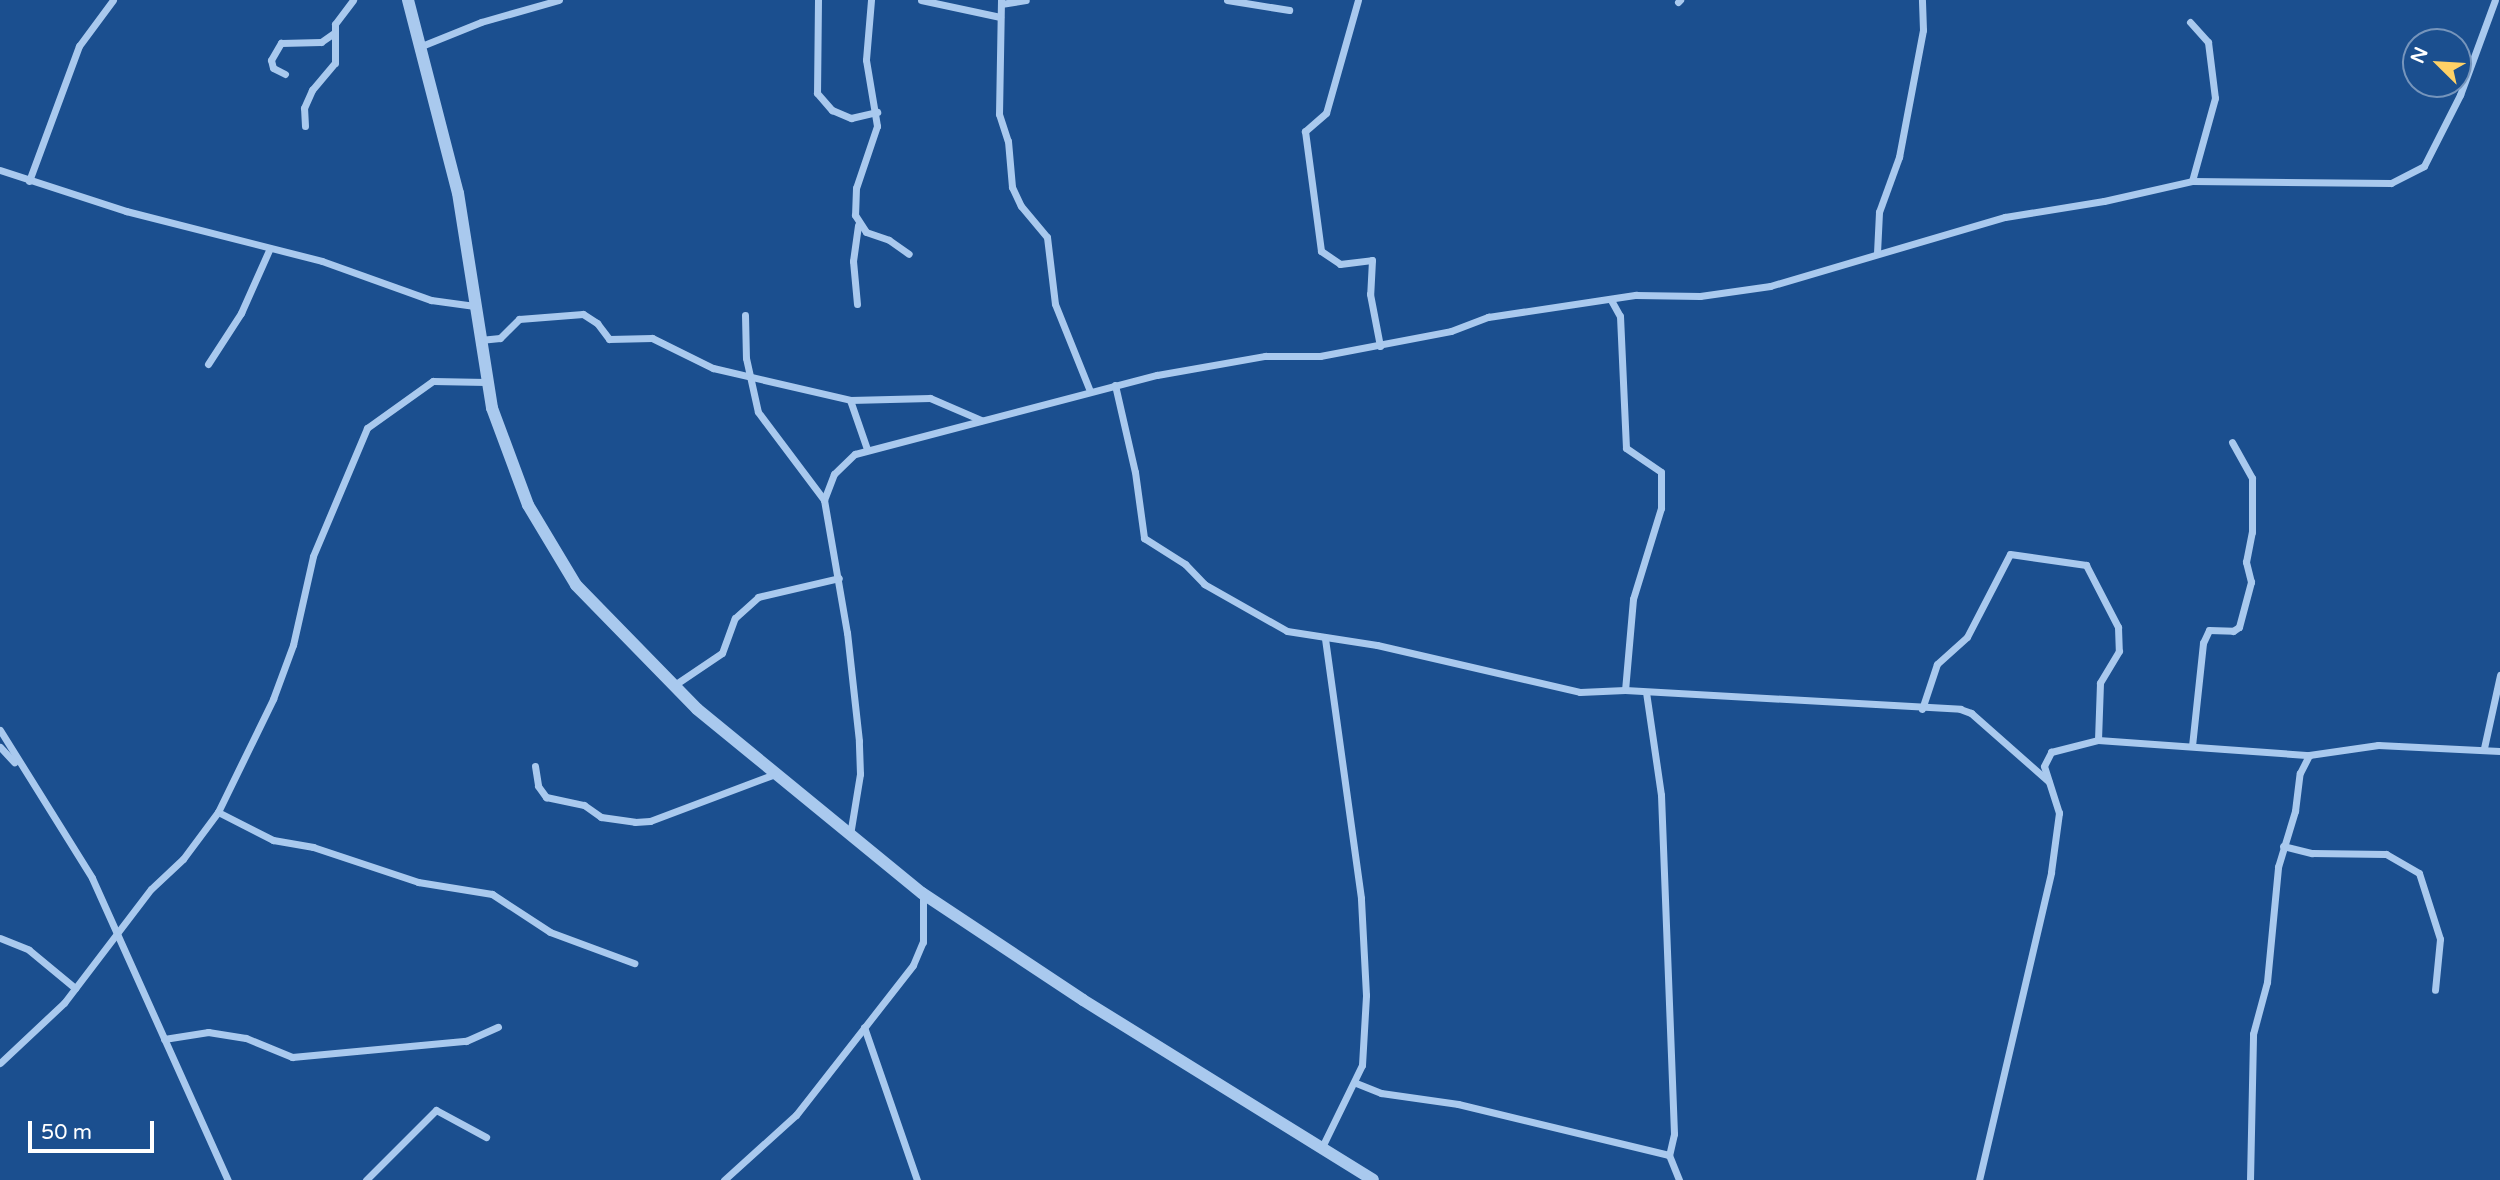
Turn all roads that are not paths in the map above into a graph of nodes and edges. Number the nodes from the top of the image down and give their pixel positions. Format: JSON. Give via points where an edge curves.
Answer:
{"nodes":[{"id":1,"x":113,"y":0,"type":"edge"},
{"id":2,"x":353,"y":0,"type":"edge"},
{"id":3,"x":408,"y":0,"type":"edge"},
{"id":4,"x":559,"y":0,"type":"edge"},
{"id":5,"x":818,"y":0,"type":"edge"},
{"id":6,"x":871,"y":0,"type":"edge"},
{"id":7,"x":922,"y":0,"type":"edge"},
{"id":8,"x":1026,"y":0,"type":"edge"},
{"id":9,"x":1227,"y":0,"type":"edge"},
{"id":10,"x":1358,"y":0,"type":"edge"},
{"id":11,"x":1922,"y":0,"type":"edge"},
{"id":12,"x":2495,"y":0,"type":"edge"},
{"id":13,"x":1001,"y":2,"type":"edge"},
{"id":14,"x":1289,"y":10,"type":"dead end"},
{"id":15,"x":1000,"y":17,"type":"junction"},
{"id":16,"x":2190,"y":22,"type":"dead end"},
{"id":17,"x":334,"y":33,"type":"junction"},
{"id":18,"x":418,"y":47,"type":"junction"},
{"id":19,"x":285,"y":74,"type":"dead end"},
{"id":20,"x":877,"y":112,"type":"junction"},
{"id":21,"x":305,"y":127,"type":"dead end"},
{"id":22,"x":0,"y":170,"type":"edge"},
{"id":23,"x":29,"y":181,"type":"junction"},
{"id":24,"x":2192,"y":181,"type":"junction"},
{"id":25,"x":858,"y":224,"type":"junction"},
{"id":26,"x":270,"y":248,"type":"junction"},
{"id":27,"x":1877,"y":253,"type":"junction"},
{"id":28,"x":909,"y":254,"type":"dead end"},
{"id":29,"x":1611,"y":300,"type":"junction"},
{"id":30,"x":857,"y":304,"type":"dead end"},
{"id":31,"x":475,"y":306,"type":"junction"},
{"id":32,"x":745,"y":315,"type":"dead end"},
{"id":33,"x":479,"y":341,"type":"junction"},
{"id":34,"x":1380,"y":345,"type":"junction"},
{"id":35,"x":208,"y":364,"type":"dead end"},
{"id":36,"x":750,"y":378,"type":"junction"},
{"id":37,"x":486,"y":382,"type":"junction"},
{"id":38,"x":1115,"y":385,"type":"junction"},
{"id":39,"x":1090,"y":391,"type":"junction"},
{"id":40,"x":850,"y":400,"type":"junction"},
{"id":41,"x":981,"y":420,"type":"junction"},
{"id":42,"x":2232,"y":442,"type":"dead end"},
{"id":43,"x":867,"y":449,"type":"junction"},
{"id":44,"x":824,"y":500,"type":"junction"},
{"id":45,"x":839,"y":578,"type":"junction"},
{"id":46,"x":1325,"y":639,"type":"junction"},
{"id":47,"x":2500,"y":675,"type":"edge"},
{"id":48,"x":673,"y":686,"type":"junction"},
{"id":49,"x":1625,"y":690,"type":"junction"},
{"id":50,"x":1646,"y":692,"type":"junction"},
{"id":51,"x":1922,"y":709,"type":"junction"},
{"id":52,"x":0,"y":730,"type":"edge"},
{"id":53,"x":2098,"y":740,"type":"junction"},
{"id":54,"x":2192,"y":746,"type":"junction"},
{"id":55,"x":0,"y":747,"type":"edge"},
{"id":56,"x":2484,"y":748,"type":"junction"},
{"id":57,"x":2500,"y":751,"type":"edge"},
{"id":58,"x":2309,"y":755,"type":"junction"},
{"id":59,"x":535,"y":766,"type":"dead end"},
{"id":60,"x":22,"y":769,"type":"junction"},
{"id":61,"x":775,"y":774,"type":"junction"},
{"id":62,"x":2048,"y":781,"type":"junction"},
{"id":63,"x":218,"y":812,"type":"junction"},
{"id":64,"x":849,"y":836,"type":"junction"},
{"id":65,"x":2283,"y":846,"type":"junction"},
{"id":66,"x":922,"y":893,"type":"junction"},
{"id":67,"x":118,"y":930,"type":"junction"},
{"id":68,"x":0,"y":938,"type":"edge"},
{"id":69,"x":634,"y":963,"type":"dead end"},
{"id":70,"x":75,"y":988,"type":"junction"},
{"id":71,"x":2435,"y":990,"type":"dead end"},
{"id":72,"x":498,"y":1027,"type":"dead end"},
{"id":73,"x":864,"y":1027,"type":"junction"},
{"id":74,"x":164,"y":1039,"type":"junction"},
{"id":75,"x":0,"y":1063,"type":"edge"},
{"id":76,"x":1356,"y":1083,"type":"junction"},
{"id":77,"x":486,"y":1137,"type":"dead end"},
{"id":78,"x":1322,"y":1147,"type":"junction"},
{"id":79,"x":1669,"y":1155,"type":"junction"},
{"id":80,"x":228,"y":1180,"type":"edge"},
{"id":81,"x":366,"y":1180,"type":"edge"},
{"id":82,"x":724,"y":1180,"type":"edge"},
{"id":83,"x":917,"y":1180,"type":"edge"},
{"id":84,"x":1373,"y":1180,"type":"edge"},
{"id":85,"x":1679,"y":1180,"type":"edge"},
{"id":86,"x":1979,"y":1180,"type":"edge"},
{"id":87,"x":2250,"y":1180,"type":"edge"}],
"edges":[{"from":1,"to":23,"type":"street","via":[[79,46],[44,130]]},
{"from":2,"to":17,"type":"street"},
{"from":3,"to":18,"type":"street"},
{"from":4,"to":18,"type":"street","via":[[481,22]]},
{"from":5,"to":20,"type":"street","via":[[817,93],[832,110],[851,118]]},
{"from":6,"to":20,"type":"street","via":[[866,60]]},
{"from":7,"to":15,"type":"street"},
{"from":8,"to":13,"type":"street"},
{"from":9,"to":14,"type":"street"},
{"from":10,"to":34,"type":"street","via":[[1326,113],[1305,131],[1321,251],[1340,264],[1372,260],[1370,295]]},
{"from":11,"to":27,"type":"street","via":[[1923,30],[1899,157],[1879,212]]},
{"from":12,"to":24,"type":"street","via":[[2460,95],[2424,166],[2391,183]]},
{"from":13,"to":15,"type":"street"},
{"from":15,"to":39,"type":"street","via":[[999,114],[1008,141],[1012,187],[1021,206],[1047,237],[1055,304]]},
{"from":16,"to":24,"type":"street","via":[[2208,42],[2215,97]]},
{"from":17,"to":19,"type":"street","via":[[321,42],[281,43],[271,60],[273,68]]},
{"from":17,"to":21,"type":"street","via":[[335,63],[304,108]]},
{"from":18,"to":31,"type":"street","via":[[458,193]]},
{"from":20,"to":25,"type":"street","via":[[877,126],[854,200]]},
{"from":22,"to":23,"type":"street"},
{"from":23,"to":26,"type":"street"},
{"from":24,"to":27,"type":"street","via":[[2005,217]]},
{"from":25,"to":28,"type":"street"},
{"from":25,"to":30,"type":"street","via":[[853,261]]},
{"from":26,"to":31,"type":"street","via":[[322,261],[430,300]]},
{"from":26,"to":35,"type":"street","via":[[241,313]]},
{"from":27,"to":29,"type":"street","via":[[1786,282],[1732,293]]},
{"from":29,"to":34,"type":"street","via":[[1488,317],[1451,331]]},
{"from":29,"to":49,"type":"street","via":[[1620,316],[1626,447],[1661,472],[1661,508],[1633,599]]},
{"from":31,"to":33,"type":"street"},
{"from":32,"to":36,"type":"street"},
{"from":33,"to":36,"type":"street","via":[[500,338],[519,319],[583,314],[609,339],[653,338],[713,368]]},
{"from":33,"to":37,"type":"street"},
{"from":34,"to":38,"type":"street","via":[[1320,356],[1265,356]]},
{"from":36,"to":40,"type":"street"},
{"from":36,"to":44,"type":"street","via":[[763,420]]},
{"from":37,"to":48,"type":"street","via":[[516,479],[556,556],[603,617]]},
{"from":37,"to":63,"type":"street","via":[[433,381],[377,417],[359,439],[313,556],[293,645],[273,699]]},
{"from":38,"to":39,"type":"street"},
{"from":38,"to":46,"type":"street","via":[[1144,538],[1185,564],[1204,584],[1273,625]]},
{"from":39,"to":41,"type":"street"},
{"from":40,"to":41,"type":"street","via":[[930,398]]},
{"from":40,"to":43,"type":"street"},
{"from":41,"to":43,"type":"street"},
{"from":42,"to":54,"type":"street","via":[[2252,478],[2252,532],[2246,562],[2251,582],[2238,627],[2209,630],[2203,643]]},
{"from":43,"to":44,"type":"street","via":[[834,474]]},
{"from":44,"to":45,"type":"street"},
{"from":45,"to":48,"type":"street","via":[[758,597],[735,618],[722,653]]},
{"from":45,"to":64,"type":"street","via":[[859,741],[860,774]]},
{"from":46,"to":49,"type":"street","via":[[1377,645],[1558,689]]},
{"from":46,"to":76,"type":"street","via":[[1361,898],[1365,1047]]},
{"from":47,"to":56,"type":"street"},
{"from":48,"to":61,"type":"street"},
{"from":49,"to":50,"type":"street"},
{"from":50,"to":51,"type":"street","via":[[1826,699]]},
{"from":50,"to":79,"type":"street","via":[[1661,795],[1674,1133]]},
{"from":51,"to":53,"type":"street","via":[[1937,664],[1968,637],[2010,554],[2087,565],[2118,627],[2119,651],[2100,683]]},
{"from":51,"to":62,"type":"street","via":[[1971,713]]},
{"from":52,"to":60,"type":"street"},
{"from":53,"to":54,"type":"street"},
{"from":53,"to":62,"type":"street","via":[[2051,752],[2044,766]]},
{"from":54,"to":58,"type":"street"},
{"from":55,"to":60,"type":"street"},
{"from":56,"to":57,"type":"street"},
{"from":56,"to":58,"type":"street","via":[[2378,745]]},
{"from":58,"to":65,"type":"street","via":[[2300,773],[2295,811]]},
{"from":59,"to":61,"type":"street","via":[[538,786],[547,797],[584,805],[601,817],[635,822]]},
{"from":60,"to":67,"type":"street","via":[[82,862]]},
{"from":61,"to":64,"type":"street"},
{"from":62,"to":86,"type":"street","via":[[2059,813],[2051,872]]},
{"from":63,"to":67,"type":"street"},
{"from":63,"to":69,"type":"street","via":[[273,840],[313,847],[418,882],[492,894],[550,932]]},
{"from":64,"to":66,"type":"street"},
{"from":65,"to":71,"type":"street","via":[[2312,853],[2386,854],[2419,873],[2440,939]]},
{"from":65,"to":87,"type":"street","via":[[2266,982],[2253,1034]]},
{"from":66,"to":73,"type":"street","via":[[923,942],[914,965]]},
{"from":66,"to":78,"type":"street","via":[[1083,1000]]},
{"from":67,"to":70,"type":"street"},
{"from":67,"to":74,"type":"street"},
{"from":68,"to":70,"type":"street","via":[[29,950]]},
{"from":70,"to":75,"type":"street"},
{"from":72,"to":74,"type":"street","via":[[466,1041],[292,1057],[246,1038],[208,1032]]},
{"from":73,"to":82,"type":"street","via":[[796,1115]]},
{"from":73,"to":83,"type":"street"},
{"from":74,"to":80,"type":"street"},
{"from":76,"to":78,"type":"street"},
{"from":76,"to":79,"type":"street","via":[[1381,1093],[1458,1104]]},
{"from":77,"to":81,"type":"street","via":[[436,1110]]},
{"from":78,"to":84,"type":"street"},
{"from":79,"to":85,"type":"street"}]}
